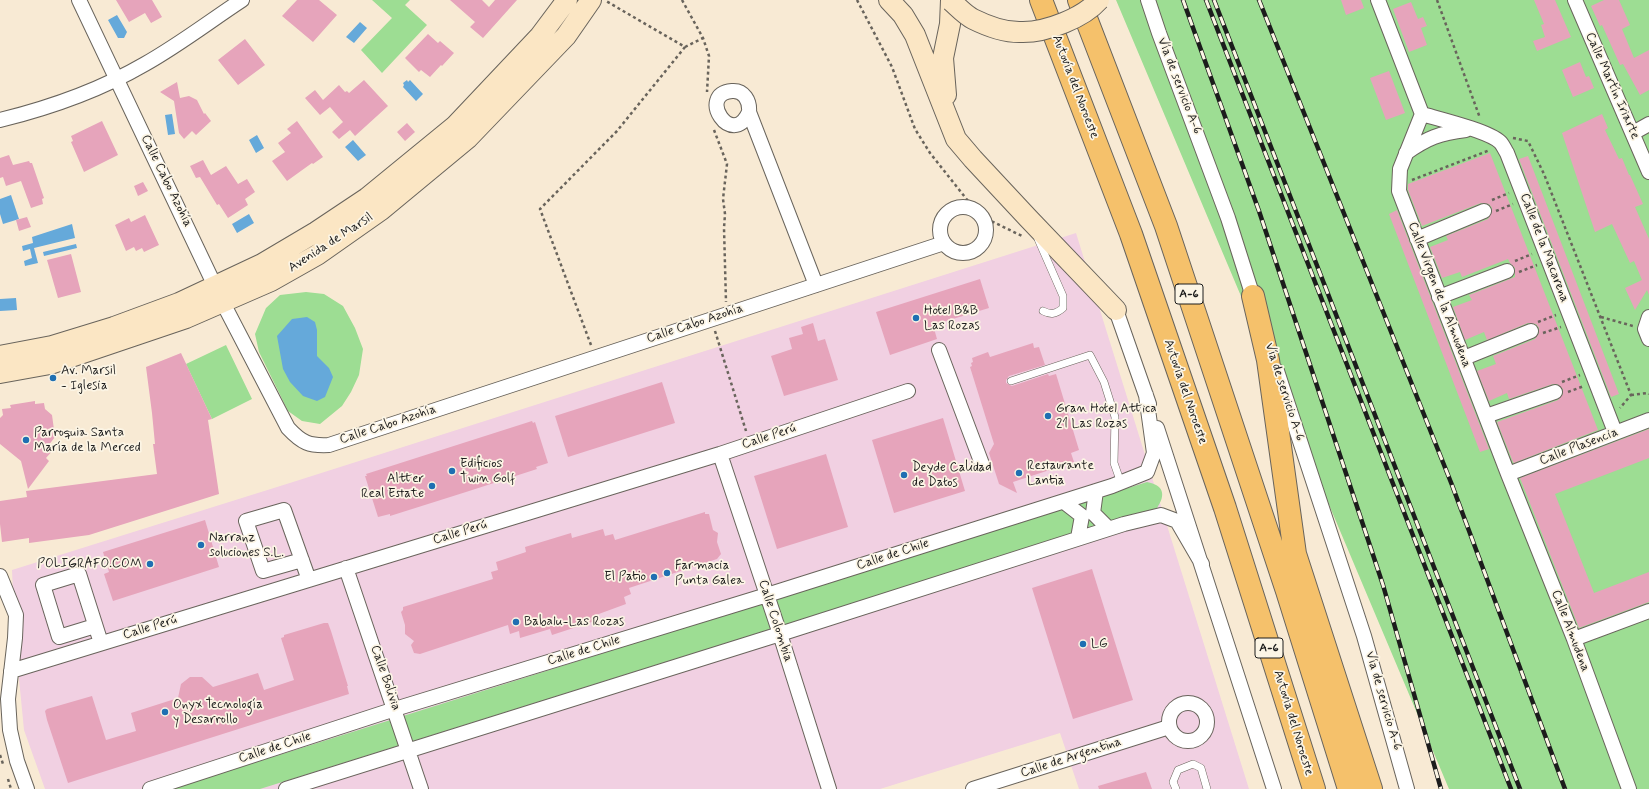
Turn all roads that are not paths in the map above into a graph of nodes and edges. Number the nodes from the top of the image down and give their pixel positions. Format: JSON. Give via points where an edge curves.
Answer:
{"nodes":[{"id":1,"x":79,"y":0,"type":"edge"},
{"id":2,"x":242,"y":0,"type":"edge"},
{"id":3,"x":567,"y":0,"type":"edge"},
{"id":4,"x":591,"y":0,"type":"edge"},
{"id":5,"x":889,"y":0,"type":"edge"},
{"id":6,"x":951,"y":0,"type":"edge"},
{"id":7,"x":1041,"y":0,"type":"edge"},
{"id":8,"x":1079,"y":0,"type":"edge"},
{"id":9,"x":1099,"y":0,"type":"edge"},
{"id":10,"x":1148,"y":0,"type":"edge"},
{"id":11,"x":1378,"y":0,"type":"edge"},
{"id":12,"x":1575,"y":0,"type":"edge"},
{"id":13,"x":117,"y":79,"type":"junction"},
{"id":14,"x":749,"y":112,"type":"dead end"},
{"id":15,"x":1422,"y":114,"type":"junction"},
{"id":16,"x":0,"y":120,"type":"edge"},
{"id":17,"x":949,"y":120,"type":"junction"},
{"id":18,"x":1649,"y":124,"type":"edge"},
{"id":19,"x":1477,"y":125,"type":"junction"},
{"id":20,"x":1633,"y":133,"type":"junction"},
{"id":21,"x":1406,"y":153,"type":"junction"},
{"id":22,"x":1649,"y":172,"type":"edge"},
{"id":23,"x":1484,"y":211,"type":"road end"},
{"id":24,"x":1026,"y":216,"type":"junction"},
{"id":25,"x":1417,"y":239,"type":"junction"},
{"id":26,"x":944,"y":243,"type":"junction"},
{"id":27,"x":1507,"y":271,"type":"road end"},
{"id":28,"x":816,"y":285,"type":"junction"},
{"id":29,"x":220,"y":295,"type":"junction"},
{"id":30,"x":1253,"y":296,"type":"junction"},
{"id":31,"x":1439,"y":297,"type":"junction"},
{"id":32,"x":1116,"y":310,"type":"joint"},
{"id":33,"x":1043,"y":311,"type":"dead end"},
{"id":34,"x":1531,"y":331,"type":"road end"},
{"id":35,"x":939,"y":350,"type":"dead end"},
{"id":36,"x":0,"y":356,"type":"edge"},
{"id":37,"x":1464,"y":358,"type":"junction"},
{"id":38,"x":0,"y":373,"type":"edge"},
{"id":39,"x":1011,"y":381,"type":"dead end"},
{"id":40,"x":908,"y":391,"type":"dead end"},
{"id":41,"x":1555,"y":392,"type":"road end"},
{"id":42,"x":1146,"y":395,"type":"junction"},
{"id":43,"x":1486,"y":416,"type":"junction"},
{"id":44,"x":1649,"y":420,"type":"edge"},
{"id":45,"x":1616,"y":432,"type":"junction"},
{"id":46,"x":720,"y":454,"type":"junction"},
{"id":47,"x":982,"y":464,"type":"dead end"},
{"id":48,"x":1508,"y":474,"type":"junction"},
{"id":49,"x":1121,"y":483,"type":"junction"},
{"id":50,"x":1096,"y":491,"type":"junction"},
{"id":51,"x":1064,"y":502,"type":"junction"},
{"id":52,"x":1108,"y":528,"type":"junction"},
{"id":53,"x":1078,"y":538,"type":"junction"},
{"id":54,"x":302,"y":560,"type":"junction"},
{"id":55,"x":1202,"y":564,"type":"junction"},
{"id":56,"x":284,"y":565,"type":"junction"},
{"id":57,"x":346,"y":568,"type":"junction"},
{"id":58,"x":0,"y":576,"type":"edge"},
{"id":59,"x":309,"y":580,"type":"junction"},
{"id":60,"x":291,"y":585,"type":"junction"},
{"id":61,"x":767,"y":595,"type":"junction"},
{"id":62,"x":1649,"y":611,"type":"edge"},
{"id":63,"x":96,"y":626,"type":"junction"},
{"id":64,"x":78,"y":631,"type":"junction"},
{"id":65,"x":780,"y":634,"type":"junction"},
{"id":66,"x":1574,"y":639,"type":"junction"},
{"id":67,"x":101,"y":643,"type":"junction"},
{"id":68,"x":83,"y":649,"type":"junction"},
{"id":69,"x":11,"y":671,"type":"junction"},
{"id":70,"x":395,"y":709,"type":"junction"},
{"id":71,"x":1169,"y":727,"type":"dead end"},
{"id":72,"x":410,"y":751,"type":"junction"},
{"id":73,"x":26,"y":789,"type":"edge"},
{"id":74,"x":150,"y":789,"type":"edge"},
{"id":75,"x":286,"y":789,"type":"edge"},
{"id":76,"x":421,"y":789,"type":"edge"},
{"id":77,"x":829,"y":789,"type":"edge"},
{"id":78,"x":973,"y":789,"type":"edge"},
{"id":79,"x":1176,"y":789,"type":"edge"},
{"id":80,"x":1207,"y":789,"type":"edge"},
{"id":81,"x":1274,"y":789,"type":"edge"},
{"id":82,"x":1314,"y":789,"type":"edge"},
{"id":83,"x":1349,"y":789,"type":"edge"},
{"id":84,"x":1371,"y":789,"type":"edge"},
{"id":85,"x":1407,"y":789,"type":"edge"},
{"id":86,"x":1629,"y":789,"type":"edge"}],
"edges":[{"from":1,"to":13,"type":"street","name":"Calle Cabo Azohía"},
{"from":2,"to":13,"type":"street","via":[[146,64]]},
{"from":3,"to":29,"type":"street","name":"Avenida de Marsil","via":[[540,36],[455,126],[367,198],[262,264]]},
{"from":4,"to":29,"type":"street","name":"Avenida de Marsil","via":[[566,36],[468,138],[382,210],[317,255],[271,281]]},
{"from":5,"to":17,"type":"street","via":[[903,15],[915,35]]},
{"from":6,"to":9,"type":"street","bridge":true,"via":[[971,18],[997,28],[1023,32],[1048,28],[1073,18]]},
{"from":6,"to":17,"type":"street","via":[[950,24],[943,58]]},
{"from":7,"to":82,"type":"highway","name":"Autovía del Noroeste","number":"A-6","via":[[1131,234],[1225,508]]},
{"from":8,"to":83,"type":"highway","number":"A-6","via":[[1166,226],[1285,584]]},
{"from":10,"to":30,"type":"street","name":"Vía de servicio A-6","via":[[1228,218]]},
{"from":11,"to":15,"type":"street"},
{"from":12,"to":20,"type":"street","name":"Calle Martín Iriarte"},
{"from":13,"to":16,"type":"street","via":[[31,112]]},
{"from":13,"to":29,"type":"street","name":"Calle Cabo Azohía"},
{"from":14,"to":28,"type":"street"},
{"from":15,"to":19,"type":"street"},
{"from":15,"to":21,"type":"street","name":"Calle Virgen de la Almudena"},
{"from":17,"to":24,"type":"street","via":[[960,144]]},
{"from":18,"to":20,"type":"street"},
{"from":19,"to":21,"type":"street","via":[[1444,132]]},
{"from":19,"to":45,"type":"street","name":"Calle de la Macarena","via":[[1500,142],[1504,149]]},
{"from":20,"to":22,"type":"street","name":"Calle Martín Iriarte"},
{"from":21,"to":25,"type":"street","name":"Calle Virgen de la Almudena","via":[[1400,169],[1399,191]]},
{"from":23,"to":25,"type":"street"},
{"from":24,"to":32,"type":"street"},
{"from":24,"to":33,"type":"lane","via":[[1063,296],[1063,308],[1058,312],[1049,314]]},
{"from":25,"to":31,"type":"street","name":"Calle Virgen de la Almudena"},
{"from":26,"to":26,"type":"street","via":[[955,252],[976,249],[985,237],[985,223],[978,214],[968,208],[953,209],[942,220],[940,228]]},
{"from":26,"to":28,"type":"street","name":"Calle Cabo Azohía"},
{"from":27,"to":31,"type":"street"},
{"from":28,"to":29,"type":"street","name":"Calle Cabo Azohía","via":[[329,445],[314,446],[300,440],[288,428]]},
{"from":29,"to":36,"type":"street","name":"Avenida de Marsil","via":[[179,303],[52,346]]},
{"from":29,"to":38,"type":"street","name":"Avenida de Marsil","via":[[178,321],[50,364]]},
{"from":30,"to":84,"type":"highway","via":[[1268,360],[1295,554]]},
{"from":30,"to":85,"type":"street","name":"Vía de servicio A-6","via":[[1364,636]]},
{"from":31,"to":37,"type":"street","name":"Calle Virgen de la Almudena"},
{"from":32,"to":42,"type":"street"},
{"from":34,"to":37,"type":"street"},
{"from":35,"to":47,"type":"street"},
{"from":37,"to":43,"type":"street","name":"Calle Virgen de la Almudena"},
{"from":39,"to":49,"type":"lane","via":[[1090,355],[1104,382],[1116,417],[1114,463]]},
{"from":40,"to":46,"type":"street","name":"Calle Perú"},
{"from":41,"to":43,"type":"street"},
{"from":42,"to":49,"type":"street","name":"Calle de Chile","via":[[1154,453],[1147,472]]},
{"from":42,"to":55,"type":"street"},
{"from":43,"to":48,"type":"street","name":"Calle Virgen de la Almudena"},
{"from":44,"to":45,"type":"street","name":"Calle Plasencia"},
{"from":45,"to":48,"type":"street","name":"Calle Plasencia"},
{"from":46,"to":57,"type":"street","name":"Calle Perú"},
{"from":46,"to":61,"type":"street","name":"Calle Colombia"},
{"from":48,"to":66,"type":"street","name":"Calle Almudena"},
{"from":49,"to":50,"type":"street","name":"Calle de Chile"},
{"from":50,"to":51,"type":"street","name":"Calle de Chile"},
{"from":50,"to":52,"type":"street","via":[[1093,513]]},
{"from":51,"to":53,"type":"street","via":[[1082,516]]},
{"from":51,"to":61,"type":"street","name":"Calle de Chile"},
{"from":52,"to":53,"type":"street"},
{"from":52,"to":55,"type":"street","via":[[1161,514],[1177,521]]},
{"from":53,"to":65,"type":"street"},
{"from":54,"to":56,"type":"street"},
{"from":54,"to":56,"type":"street","via":[[284,510],[246,521],[263,571]]},
{"from":54,"to":59,"type":"street"},
{"from":55,"to":81,"type":"street"},
{"from":56,"to":60,"type":"street"},
{"from":57,"to":59,"type":"street","name":"Calle Perú"},
{"from":57,"to":70,"type":"street","name":"Calle Bolivia"},
{"from":58,"to":69,"type":"street","via":[[16,615]]},
{"from":59,"to":60,"type":"street","name":"Calle Perú"},
{"from":60,"to":67,"type":"street","name":"Calle Perú"},
{"from":61,"to":65,"type":"street","name":"Calle Colombia"},
{"from":61,"to":70,"type":"street","name":"Calle de Chile"},
{"from":62,"to":66,"type":"street"},
{"from":63,"to":64,"type":"street"},
{"from":63,"to":64,"type":"street","via":[[79,574],[43,585],[59,637]]},
{"from":63,"to":67,"type":"street"},
{"from":64,"to":68,"type":"street"},
{"from":65,"to":72,"type":"street"},
{"from":65,"to":77,"type":"street","name":"Calle Colombia"},
{"from":66,"to":86,"type":"street","name":"Calle Almudena"},
{"from":67,"to":68,"type":"street","name":"Calle Perú"},
{"from":68,"to":69,"type":"street","name":"Calle Perú"},
{"from":69,"to":73,"type":"street","via":[[8,699],[10,730]]},
{"from":70,"to":72,"type":"street","name":"Calle Bolivia"},
{"from":70,"to":74,"type":"street","name":"Calle de Chile"},
{"from":71,"to":78,"type":"street","name":"Calle de Argentina"},
{"from":72,"to":75,"type":"street"},
{"from":72,"to":76,"type":"street","name":"Calle Bolivia"},
{"from":79,"to":80,"type":"lane","via":[[1173,782],[1178,770],[1193,764],[1201,768]]}]}
